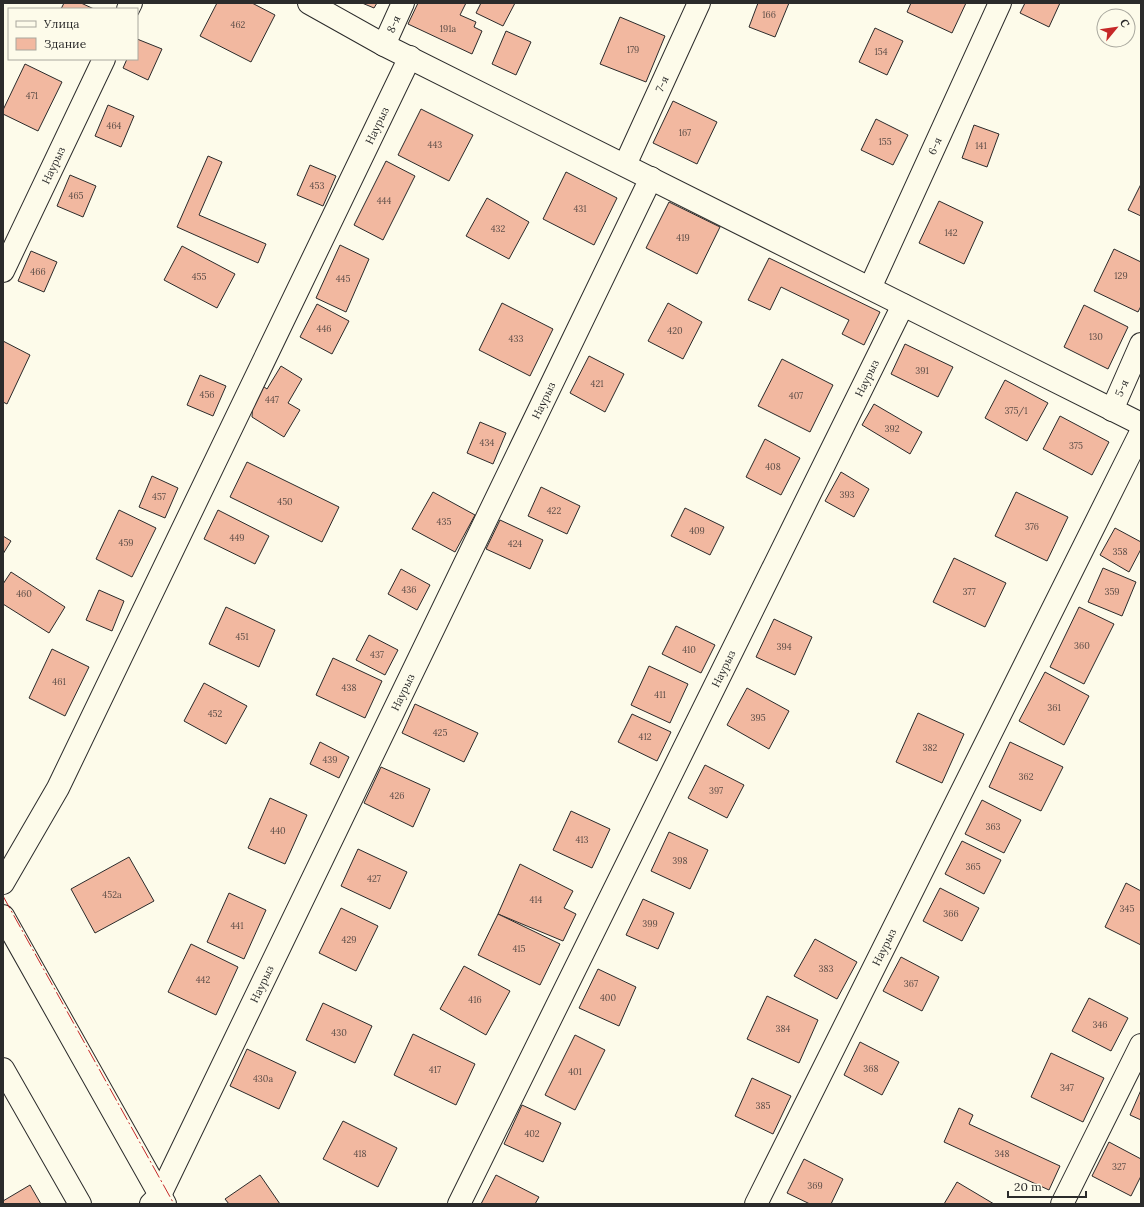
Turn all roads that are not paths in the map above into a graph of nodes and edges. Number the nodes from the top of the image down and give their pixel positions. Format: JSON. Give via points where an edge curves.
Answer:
{"nodes":[{"id":1,"x":309,"y":3,"type":"edge"},
{"id":2,"x":403,"y":3,"type":"edge"},
{"id":3,"x":699,"y":3,"type":"edge"},
{"id":4,"x":1000,"y":3,"type":"edge"},
{"id":5,"x":384,"y":45,"type":"junction"},
{"id":6,"x":410,"y":57,"type":"junction"},
{"id":7,"x":104,"y":60,"type":"edge"},
{"id":8,"x":625,"y":165,"type":"junction"},
{"id":9,"x":651,"y":178,"type":"junction"},
{"id":10,"x":3,"y":271,"type":"edge"},
{"id":11,"x":870,"y":288,"type":"junction"},
{"id":12,"x":903,"y":305,"type":"junction"},
{"id":13,"x":1141,"y":344,"type":"edge"},
{"id":14,"x":1112,"y":410,"type":"junction"},
{"id":15,"x":1141,"y":424,"type":"edge"},
{"id":16,"x":1141,"y":432,"type":"edge"},
{"id":17,"x":3,"y":883,"type":"edge"},
{"id":18,"x":3,"y":916,"type":"edge"},
{"id":19,"x":1141,"y":1045,"type":"edge"},
{"id":20,"x":3,"y":1069,"type":"edge"},
{"id":21,"x":158,"y":1201,"type":"edge"},
{"id":22,"x":80,"y":1204,"type":"edge"},
{"id":23,"x":459,"y":1204,"type":"edge"},
{"id":24,"x":756,"y":1204,"type":"edge"},
{"id":25,"x":1062,"y":1204,"type":"edge"}],
"edges":[{"from":1,"to":5,"type":"street"},
{"from":2,"to":5,"type":"street","name":"8-я"},
{"from":3,"to":8,"type":"street","name":"7-я"},
{"from":4,"to":11,"type":"street","name":"6-я"},
{"from":5,"to":6,"type":"street"},
{"from":6,"to":8,"type":"street"},
{"from":6,"to":17,"type":"street","name":"Наурыз","via":[[58,788]]},
{"from":7,"to":10,"type":"street","name":"Наурыз"},
{"from":8,"to":9,"type":"street"},
{"from":9,"to":11,"type":"street"},
{"from":9,"to":21,"type":"street","name":"Наурыз"},
{"from":11,"to":12,"type":"street"},
{"from":12,"to":14,"type":"street"},
{"from":12,"to":23,"type":"street","name":"Наурыз"},
{"from":13,"to":14,"type":"street","name":"5-я"},
{"from":14,"to":15,"type":"street"},
{"from":16,"to":24,"type":"street","name":"Наурыз"},
{"from":18,"to":21,"type":"street"},
{"from":19,"to":25,"type":"street"},
{"from":20,"to":22,"type":"street"}]}
